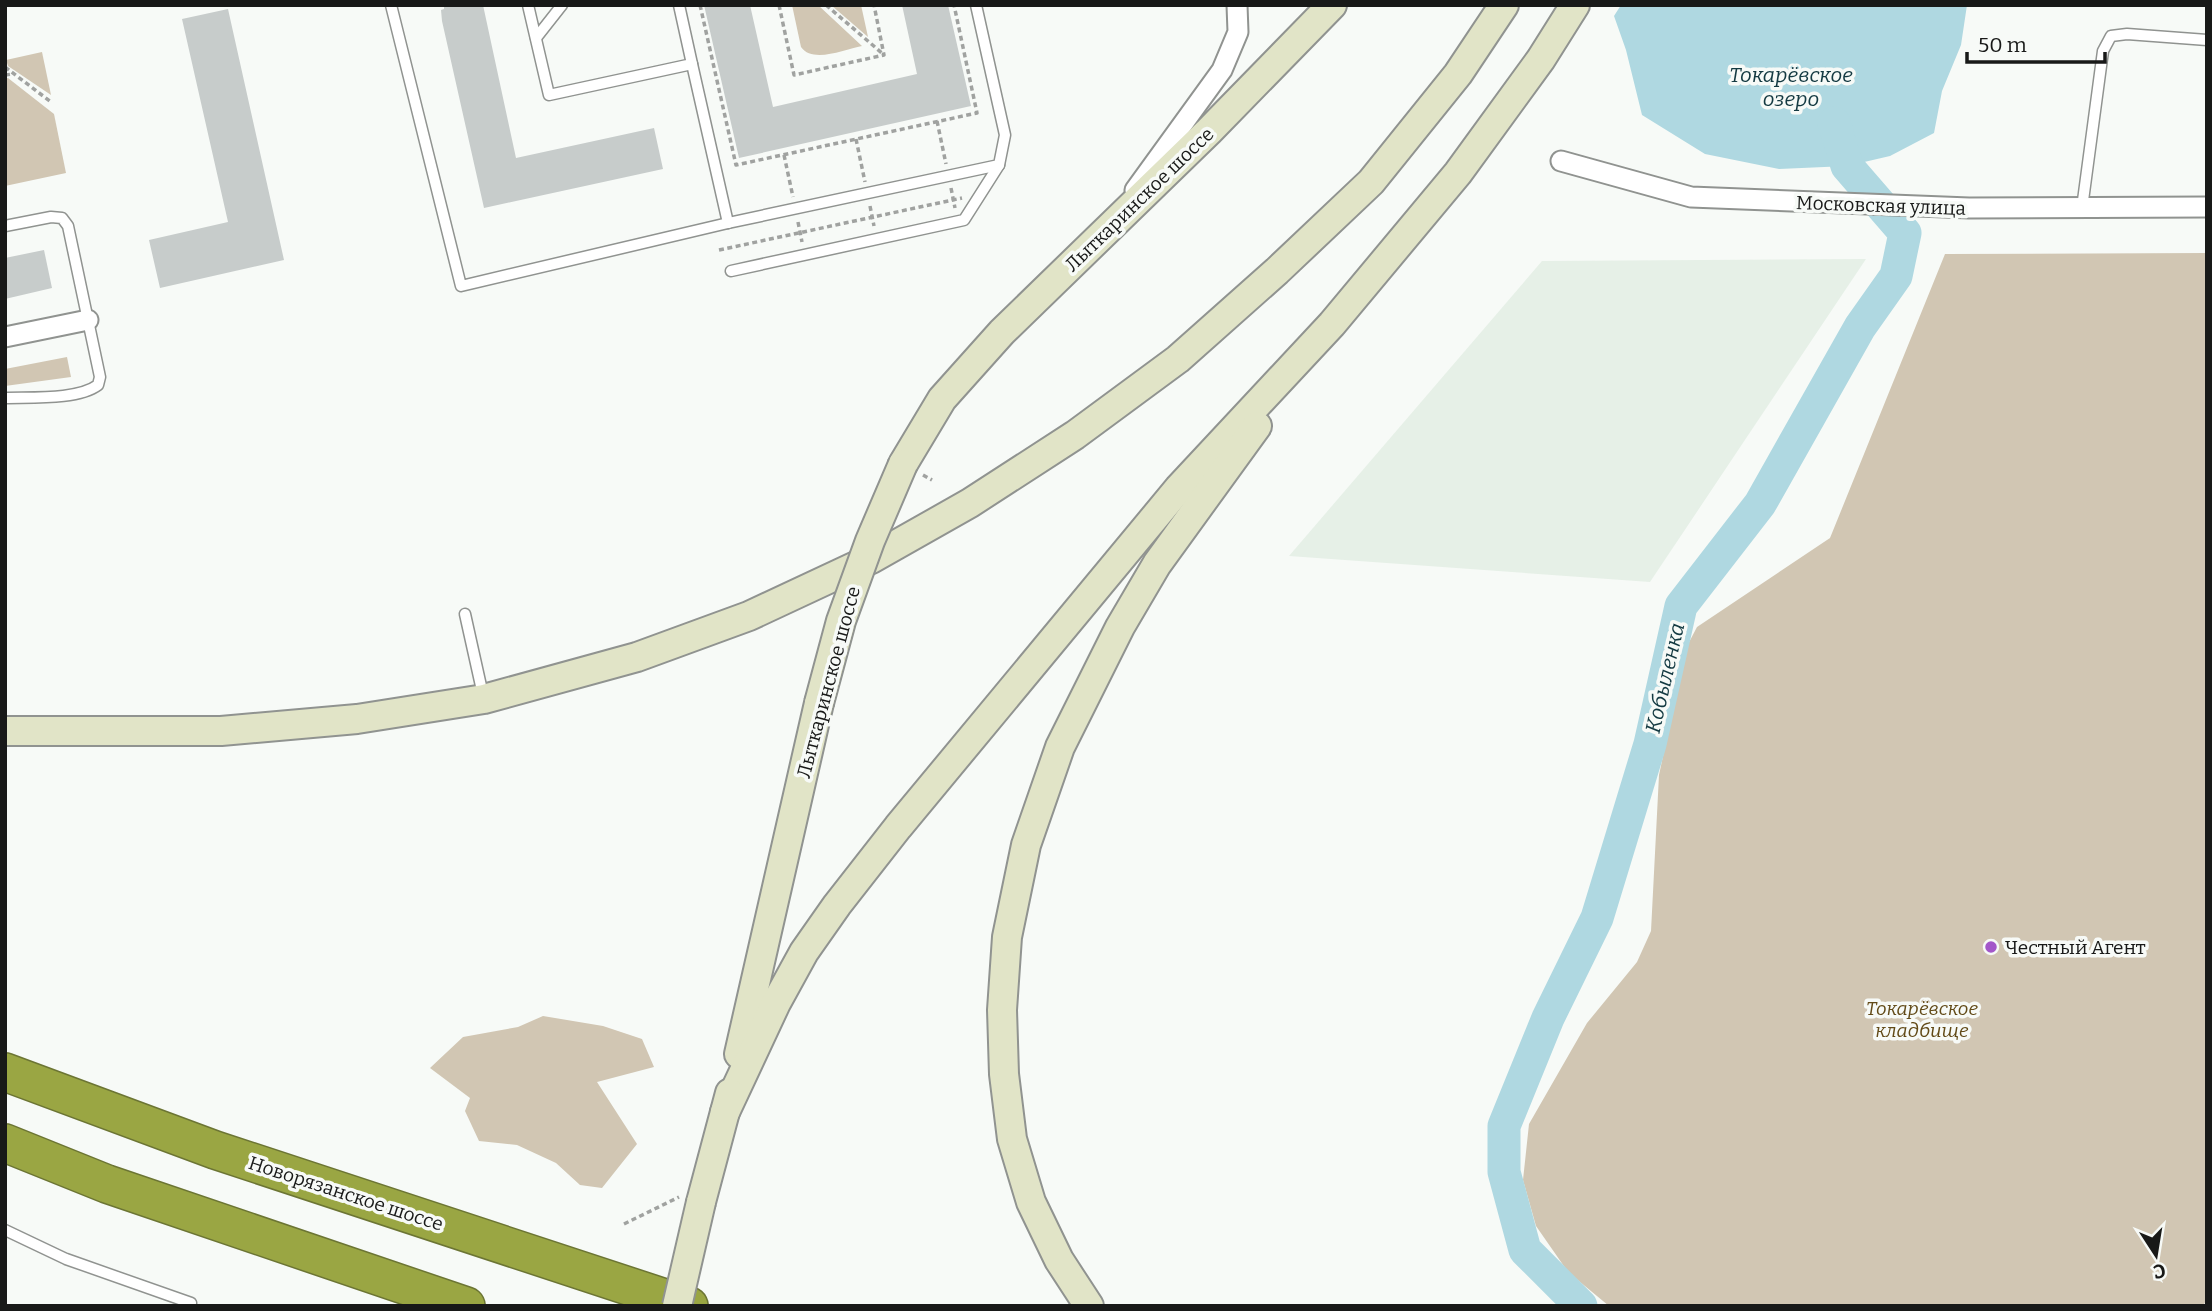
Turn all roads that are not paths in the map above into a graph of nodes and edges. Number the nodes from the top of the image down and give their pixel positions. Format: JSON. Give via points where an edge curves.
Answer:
{"nodes":[{"id":1,"x":391,"y":5,"type":"edge"},
{"id":2,"x":528,"y":5,"type":"edge"},
{"id":3,"x":562,"y":5,"type":"edge"},
{"id":4,"x":679,"y":5,"type":"edge"},
{"id":5,"x":976,"y":5,"type":"edge"},
{"id":6,"x":1237,"y":5,"type":"edge"},
{"id":7,"x":1332,"y":5,"type":"edge"},
{"id":8,"x":1504,"y":5,"type":"edge"},
{"id":9,"x":1576,"y":5,"type":"edge"},
{"id":10,"x":536,"y":38,"type":"junction"},
{"id":11,"x":2207,"y":40,"type":"edge"},
{"id":12,"x":691,"y":64,"type":"junction"},
{"id":13,"x":1561,"y":161,"type":"dead end"},
{"id":14,"x":999,"y":165,"type":"junction"},
{"id":15,"x":2207,"y":207,"type":"edge"},
{"id":16,"x":2082,"y":208,"type":"junction"},
{"id":17,"x":728,"y":223,"type":"junction"},
{"id":18,"x":5,"y":226,"type":"edge"},
{"id":19,"x":1111,"y":226,"type":"junction"},
{"id":20,"x":731,"y":271,"type":"dead end"},
{"id":21,"x":88,"y":320,"type":"junction"},
{"id":22,"x":1332,"y":324,"type":"junction"},
{"id":23,"x":5,"y":337,"type":"edge"},
{"id":24,"x":5,"y":398,"type":"edge"},
{"id":25,"x":465,"y":614,"type":"dead end"},
{"id":26,"x":484,"y":699,"type":"junction"},
{"id":27,"x":5,"y":731,"type":"edge"},
{"id":28,"x":5,"y":1072,"type":"edge"},
{"id":29,"x":725,"y":1112,"type":"junction"},
{"id":30,"x":5,"y":1143,"type":"edge"},
{"id":31,"x":5,"y":1230,"type":"edge"},
{"id":32,"x":191,"y":1303,"type":"dead end"},
{"id":33,"x":466,"y":1306,"type":"edge"},
{"id":34,"x":677,"y":1306,"type":"edge"},
{"id":35,"x":689,"y":1306,"type":"edge"},
{"id":36,"x":1089,"y":1306,"type":"edge"}],
"edges":[{"from":1,"to":17,"type":"lane","via":[[461,286]]},
{"from":2,"to":10,"type":"lane"},
{"from":3,"to":10,"type":"lane"},
{"from":4,"to":12,"type":"lane"},
{"from":5,"to":14,"type":"lane","via":[[1005,135]]},
{"from":6,"to":19,"type":"street","via":[[1238,32],[1222,70]]},
{"from":7,"to":19,"type":"main road","name":"Лыткаринское шоссе"},
{"from":8,"to":26,"type":"main road","via":[[1458,74],[1370,182],[1178,359],[1075,435],[970,503],[871,559],[749,616],[637,657]]},
{"from":9,"to":22,"type":"main road","name":"Лыткаринское шоссе","via":[[1458,173]]},
{"from":10,"to":12,"type":"lane","via":[[550,95]]},
{"from":11,"to":16,"type":"lane","via":[[2111,36],[2103,51]]},
{"from":12,"to":17,"type":"lane"},
{"from":13,"to":16,"type":"street","name":"Московская улица","via":[[1690,197]]},
{"from":14,"to":17,"type":"lane"},
{"from":14,"to":20,"type":"lane","via":[[964,220]]},
{"from":15,"to":16,"type":"street","name":"Московская улица"},
{"from":18,"to":21,"type":"lane","via":[[51,216],[62,218],[68,226]]},
{"from":19,"to":29,"type":"main road","name":"Лыткаринское шоссе","bridge":true,"via":[[1002,332],[942,399],[903,464],[845,609],[819,703]]},
{"from":21,"to":23,"type":"street"},
{"from":21,"to":24,"type":"lane","via":[[99,385],[71,395]]},
{"from":22,"to":29,"type":"main road","name":"Лыткаринское шоссе","via":[[1179,488],[837,905],[776,1003]]},
{"from":22,"to":36,"type":"main road","name":"Лыткаринское шоссе","via":[[1157,564],[1119,627],[1060,747],[1026,845],[1007,937],[1002,1010],[1012,1139],[1031,1202],[1059,1260]]},
{"from":25,"to":26,"type":"lane"},
{"from":26,"to":27,"type":"main road","via":[[357,719],[221,731]]},
{"from":28,"to":35,"type":"highway","name":"Новорязанское шоссе","via":[[215,1150]]},
{"from":29,"to":34,"type":"main road","name":"Лыткаринское шоссе","bridge":true},
{"from":30,"to":33,"type":"highway","via":[[107,1184]]},
{"from":31,"to":32,"type":"lane","via":[[66,1259]]}]}
